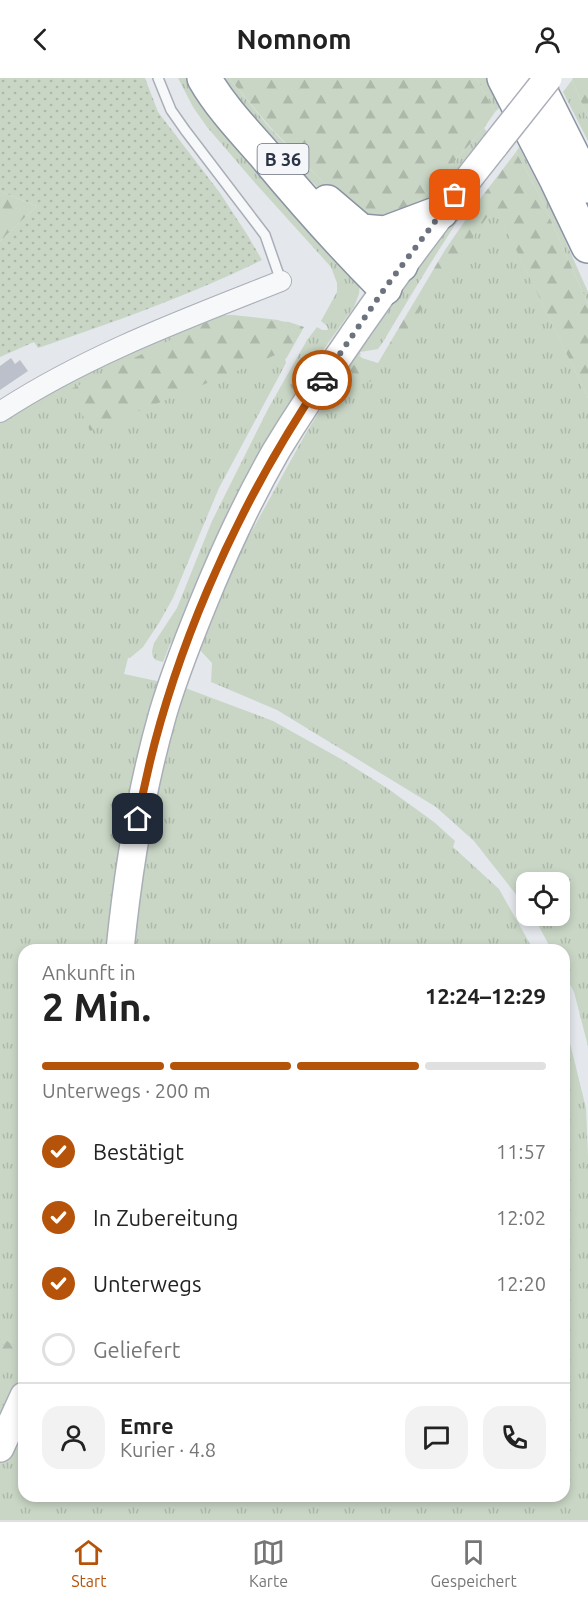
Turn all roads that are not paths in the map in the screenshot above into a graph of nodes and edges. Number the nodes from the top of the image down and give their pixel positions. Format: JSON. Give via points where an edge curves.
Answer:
{"nodes":[{"id":1,"x":158,"y":78,"type":"edge"},
{"id":2,"x":204,"y":78,"type":"edge"},
{"id":3,"x":216,"y":78,"type":"edge"},
{"id":4,"x":504,"y":78,"type":"edge"},
{"id":5,"x":534,"y":78,"type":"edge"},
{"id":6,"x":548,"y":78,"type":"edge"},
{"id":7,"x":588,"y":186,"type":"edge"},
{"id":8,"x":441,"y":212,"type":"junction"},
{"id":9,"x":361,"y":231,"type":"junction"},
{"id":10,"x":588,"y":246,"type":"edge"},
{"id":11,"x":393,"y":277,"type":"junction"},
{"id":12,"x":281,"y":281,"type":"joint"},
{"id":13,"x":0,"y":412,"type":"edge"},
{"id":14,"x":121,"y":944,"type":"edge"},
{"id":15,"x":18,"y":1409,"type":"edge"},
{"id":16,"x":0,"y":1448,"type":"edge"}],
"edges":[{"from":1,"to":12,"type":"lane","via":[[184,130],[265,235]]},
{"from":2,"to":11,"type":"highway","via":[[337,239]]},
{"from":3,"to":9,"type":"highway","number":"B 36","via":[[299,178]]},
{"from":4,"to":10,"type":"highway"},
{"from":5,"to":7,"type":"highway"},
{"from":6,"to":8,"type":"main road","bridge":true},
{"from":8,"to":9,"type":"highway","via":[[385,233]]},
{"from":8,"to":11,"type":"main road"},
{"from":9,"to":11,"type":"highway","number":"B 36"},
{"from":11,"to":14,"type":"main road","via":[[276,452],[234,532],[196,618],[146,778]]},
{"from":12,"to":13,"type":"street","via":[[128,343]]},
{"from":15,"to":16,"type":"main road"}]}
